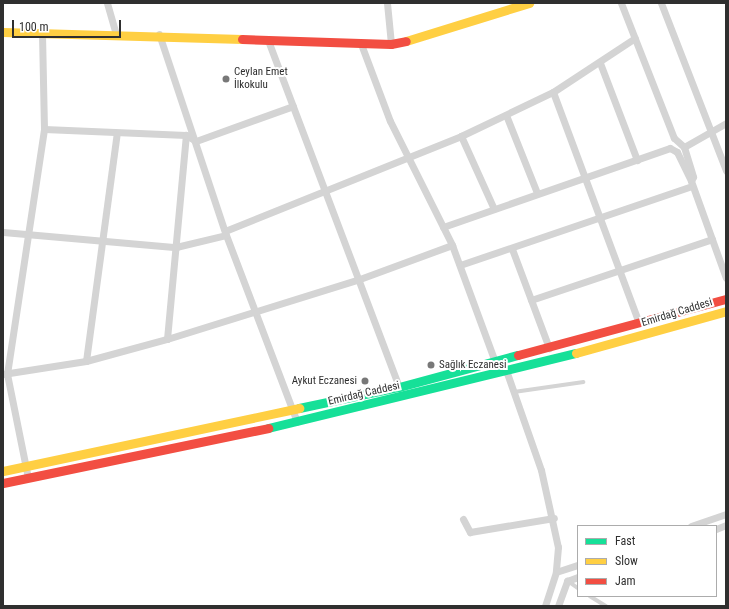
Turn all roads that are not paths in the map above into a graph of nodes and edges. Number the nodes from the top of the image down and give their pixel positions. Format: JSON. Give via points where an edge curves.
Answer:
{"nodes":[{"id":1,"x":108,"y":3,"type":"edge"},
{"id":2,"x":387,"y":3,"type":"edge"},
{"id":3,"x":530,"y":3,"type":"edge"},
{"id":4,"x":621,"y":3,"type":"edge"},
{"id":5,"x":661,"y":3,"type":"edge"},
{"id":6,"x":3,"y":32,"type":"edge"},
{"id":7,"x":42,"y":32,"type":"junction"},
{"id":8,"x":159,"y":34,"type":"junction"},
{"id":9,"x":116,"y":35,"type":"junction"},
{"id":10,"x":635,"y":38,"type":"junction"},
{"id":11,"x":269,"y":43,"type":"junction"},
{"id":12,"x":361,"y":44,"type":"junction"},
{"id":13,"x":391,"y":44,"type":"junction"},
{"id":14,"x":600,"y":63,"type":"junction"},
{"id":15,"x":553,"y":92,"type":"junction"},
{"id":16,"x":293,"y":106,"type":"junction"},
{"id":17,"x":506,"y":115,"type":"junction"},
{"id":18,"x":726,"y":122,"type":"edge"},
{"id":19,"x":44,"y":129,"type":"junction"},
{"id":20,"x":711,"y":132,"type":"junction"},
{"id":21,"x":117,"y":133,"type":"junction"},
{"id":22,"x":186,"y":134,"type":"junction"},
{"id":23,"x":461,"y":136,"type":"junction"},
{"id":24,"x":196,"y":141,"type":"junction"},
{"id":25,"x":684,"y":148,"type":"junction"},
{"id":26,"x":409,"y":160,"type":"junction"},
{"id":27,"x":637,"y":160,"type":"junction"},
{"id":28,"x":726,"y":171,"type":"edge"},
{"id":29,"x":586,"y":178,"type":"junction"},
{"id":30,"x":691,"y":183,"type":"junction"},
{"id":31,"x":323,"y":193,"type":"junction"},
{"id":32,"x":537,"y":193,"type":"junction"},
{"id":33,"x":494,"y":209,"type":"junction"},
{"id":34,"x":600,"y":219,"type":"junction"},
{"id":35,"x":443,"y":227,"type":"junction"},
{"id":36,"x":3,"y":232,"type":"edge"},
{"id":37,"x":226,"y":233,"type":"junction"},
{"id":38,"x":26,"y":234,"type":"junction"},
{"id":39,"x":712,"y":239,"type":"junction"},
{"id":40,"x":104,"y":241,"type":"junction"},
{"id":41,"x":452,"y":245,"type":"junction"},
{"id":42,"x":176,"y":247,"type":"junction"},
{"id":43,"x":512,"y":249,"type":"junction"},
{"id":44,"x":460,"y":265,"type":"junction"},
{"id":45,"x":724,"y":266,"type":"edge"},
{"id":46,"x":619,"y":270,"type":"junction"},
{"id":47,"x":726,"y":278,"type":"edge"},
{"id":48,"x":356,"y":280,"type":"junction"},
{"id":49,"x":726,"y":299,"type":"edge"},
{"id":50,"x":531,"y":300,"type":"junction"},
{"id":51,"x":726,"y":311,"type":"edge"},
{"id":52,"x":256,"y":313,"type":"junction"},
{"id":53,"x":640,"y":323,"type":"junction"},
{"id":54,"x":167,"y":339,"type":"junction"},
{"id":55,"x":549,"y":348,"type":"junction"},
{"id":56,"x":86,"y":361,"type":"junction"},
{"id":57,"x":495,"y":362,"type":"junction"},
{"id":58,"x":507,"y":373,"type":"junction"},
{"id":59,"x":5,"y":374,"type":"edge"},
{"id":60,"x":583,"y":382,"type":"dead end"},
{"id":61,"x":399,"y":387,"type":"junction"},
{"id":62,"x":514,"y":392,"type":"junction"},
{"id":63,"x":292,"y":412,"type":"junction"},
{"id":64,"x":297,"y":422,"type":"junction"},
{"id":65,"x":25,"y":467,"type":"junction"},
{"id":66,"x":3,"y":471,"type":"edge"},
{"id":67,"x":28,"y":478,"type":"junction"},
{"id":68,"x":3,"y":483,"type":"edge"},
{"id":69,"x":726,"y":514,"type":"edge"},
{"id":70,"x":554,"y":518,"type":"junction"},
{"id":71,"x":463,"y":519,"type":"dead end"},
{"id":72,"x":694,"y":525,"type":"edge"},
{"id":73,"x":577,"y":565,"type":"edge"},
{"id":74,"x":556,"y":572,"type":"junction"},
{"id":75,"x":577,"y":577,"type":"edge"},
{"id":76,"x":567,"y":581,"type":"junction"},
{"id":77,"x":577,"y":587,"type":"edge"},
{"id":78,"x":592,"y":597,"type":"edge"},
{"id":79,"x":545,"y":606,"type":"edge"},
{"id":80,"x":558,"y":606,"type":"edge"},
{"id":81,"x":606,"y":606,"type":"edge"}],
"edges":[{"from":1,"to":9,"type":"street"},
{"from":2,"to":13,"type":"street"},
{"from":3,"to":13,"type":"main road","via":[[439,33]]},
{"from":4,"to":10,"type":"street"},
{"from":5,"to":20,"type":"street"},
{"from":6,"to":7,"type":"main road"},
{"from":7,"to":9,"type":"main road"},
{"from":7,"to":19,"type":"street"},
{"from":8,"to":9,"type":"main road"},
{"from":8,"to":11,"type":"main road"},
{"from":8,"to":24,"type":"street"},
{"from":10,"to":14,"type":"street"},
{"from":10,"to":25,"type":"street","via":[[674,138]]},
{"from":11,"to":12,"type":"main road"},
{"from":11,"to":16,"type":"street"},
{"from":12,"to":13,"type":"main road"},
{"from":12,"to":26,"type":"street","via":[[390,121]]},
{"from":14,"to":15,"type":"street"},
{"from":14,"to":27,"type":"street"},
{"from":15,"to":17,"type":"street"},
{"from":15,"to":29,"type":"street"},
{"from":16,"to":24,"type":"street"},
{"from":16,"to":31,"type":"street"},
{"from":17,"to":23,"type":"street"},
{"from":17,"to":32,"type":"street"},
{"from":18,"to":20,"type":"street"},
{"from":19,"to":21,"type":"street"},
{"from":19,"to":38,"type":"street"},
{"from":20,"to":25,"type":"street"},
{"from":20,"to":28,"type":"street"},
{"from":21,"to":22,"type":"street"},
{"from":21,"to":40,"type":"street"},
{"from":22,"to":24,"type":"street"},
{"from":22,"to":42,"type":"street"},
{"from":23,"to":26,"type":"street"},
{"from":23,"to":33,"type":"street"},
{"from":24,"to":37,"type":"street"},
{"from":25,"to":30,"type":"street","via":[[693,177]]},
{"from":26,"to":31,"type":"street"},
{"from":26,"to":35,"type":"street"},
{"from":27,"to":29,"type":"street"},
{"from":27,"to":30,"type":"street","via":[[670,148],[677,152]]},
{"from":29,"to":32,"type":"street"},
{"from":29,"to":34,"type":"street"},
{"from":30,"to":34,"type":"street"},
{"from":30,"to":39,"type":"street"},
{"from":31,"to":37,"type":"street"},
{"from":31,"to":48,"type":"street"},
{"from":32,"to":33,"type":"street"},
{"from":33,"to":35,"type":"street"},
{"from":34,"to":43,"type":"street"},
{"from":34,"to":46,"type":"street"},
{"from":35,"to":41,"type":"street"},
{"from":36,"to":38,"type":"street"},
{"from":37,"to":42,"type":"street"},
{"from":37,"to":52,"type":"street"},
{"from":38,"to":40,"type":"street"},
{"from":38,"to":59,"type":"street"},
{"from":39,"to":45,"type":"street"},
{"from":39,"to":46,"type":"street"},
{"from":40,"to":42,"type":"street"},
{"from":40,"to":56,"type":"street"},
{"from":41,"to":44,"type":"street"},
{"from":41,"to":48,"type":"street"},
{"from":42,"to":54,"type":"street"},
{"from":43,"to":44,"type":"street"},
{"from":43,"to":50,"type":"street"},
{"from":44,"to":57,"type":"street"},
{"from":45,"to":47,"type":"street"},
{"from":46,"to":50,"type":"street"},
{"from":46,"to":53,"type":"street"},
{"from":48,"to":52,"type":"street"},
{"from":48,"to":61,"type":"street"},
{"from":49,"to":53,"type":"main road","name":"Emirdağ Caddesi"},
{"from":50,"to":55,"type":"street"},
{"from":51,"to":58,"type":"main road","name":"Emirdağ Caddesi"},
{"from":52,"to":54,"type":"street"},
{"from":52,"to":63,"type":"street"},
{"from":53,"to":55,"type":"main road","name":"Emirdağ Caddesi"},
{"from":54,"to":56,"type":"street"},
{"from":55,"to":57,"type":"main road","name":"Emirdağ Caddesi"},
{"from":56,"to":59,"type":"street"},
{"from":57,"to":58,"type":"street"},
{"from":57,"to":61,"type":"main road","name":"Emirdağ Caddesi"},
{"from":58,"to":62,"type":"street"},
{"from":58,"to":64,"type":"main road","name":"Emirdağ Caddesi"},
{"from":59,"to":65,"type":"street"},
{"from":60,"to":62,"type":"lane"},
{"from":61,"to":63,"type":"main road","name":"Emirdağ Caddesi"},
{"from":62,"to":70,"type":"street"},
{"from":63,"to":64,"type":"street"},
{"from":63,"to":65,"type":"main road","name":"Emirdağ Caddesi"},
{"from":64,"to":67,"type":"main road","name":"Emirdağ Caddesi"},
{"from":65,"to":66,"type":"main road","name":"Emirdağ Caddesi"},
{"from":65,"to":67,"type":"street"},
{"from":67,"to":68,"type":"main road","name":"Emirdağ Caddesi"},
{"from":69,"to":72,"type":"street"},
{"from":70,"to":71,"type":"street","via":[[470,532]]},
{"from":70,"to":74,"type":"street","via":[[558,547]]},
{"from":73,"to":74,"type":"street"},
{"from":74,"to":76,"type":"street"},
{"from":74,"to":79,"type":"street"},
{"from":75,"to":76,"type":"street"},
{"from":76,"to":77,"type":"lane"},
{"from":76,"to":80,"type":"street"},
{"from":78,"to":81,"type":"lane"}]}
